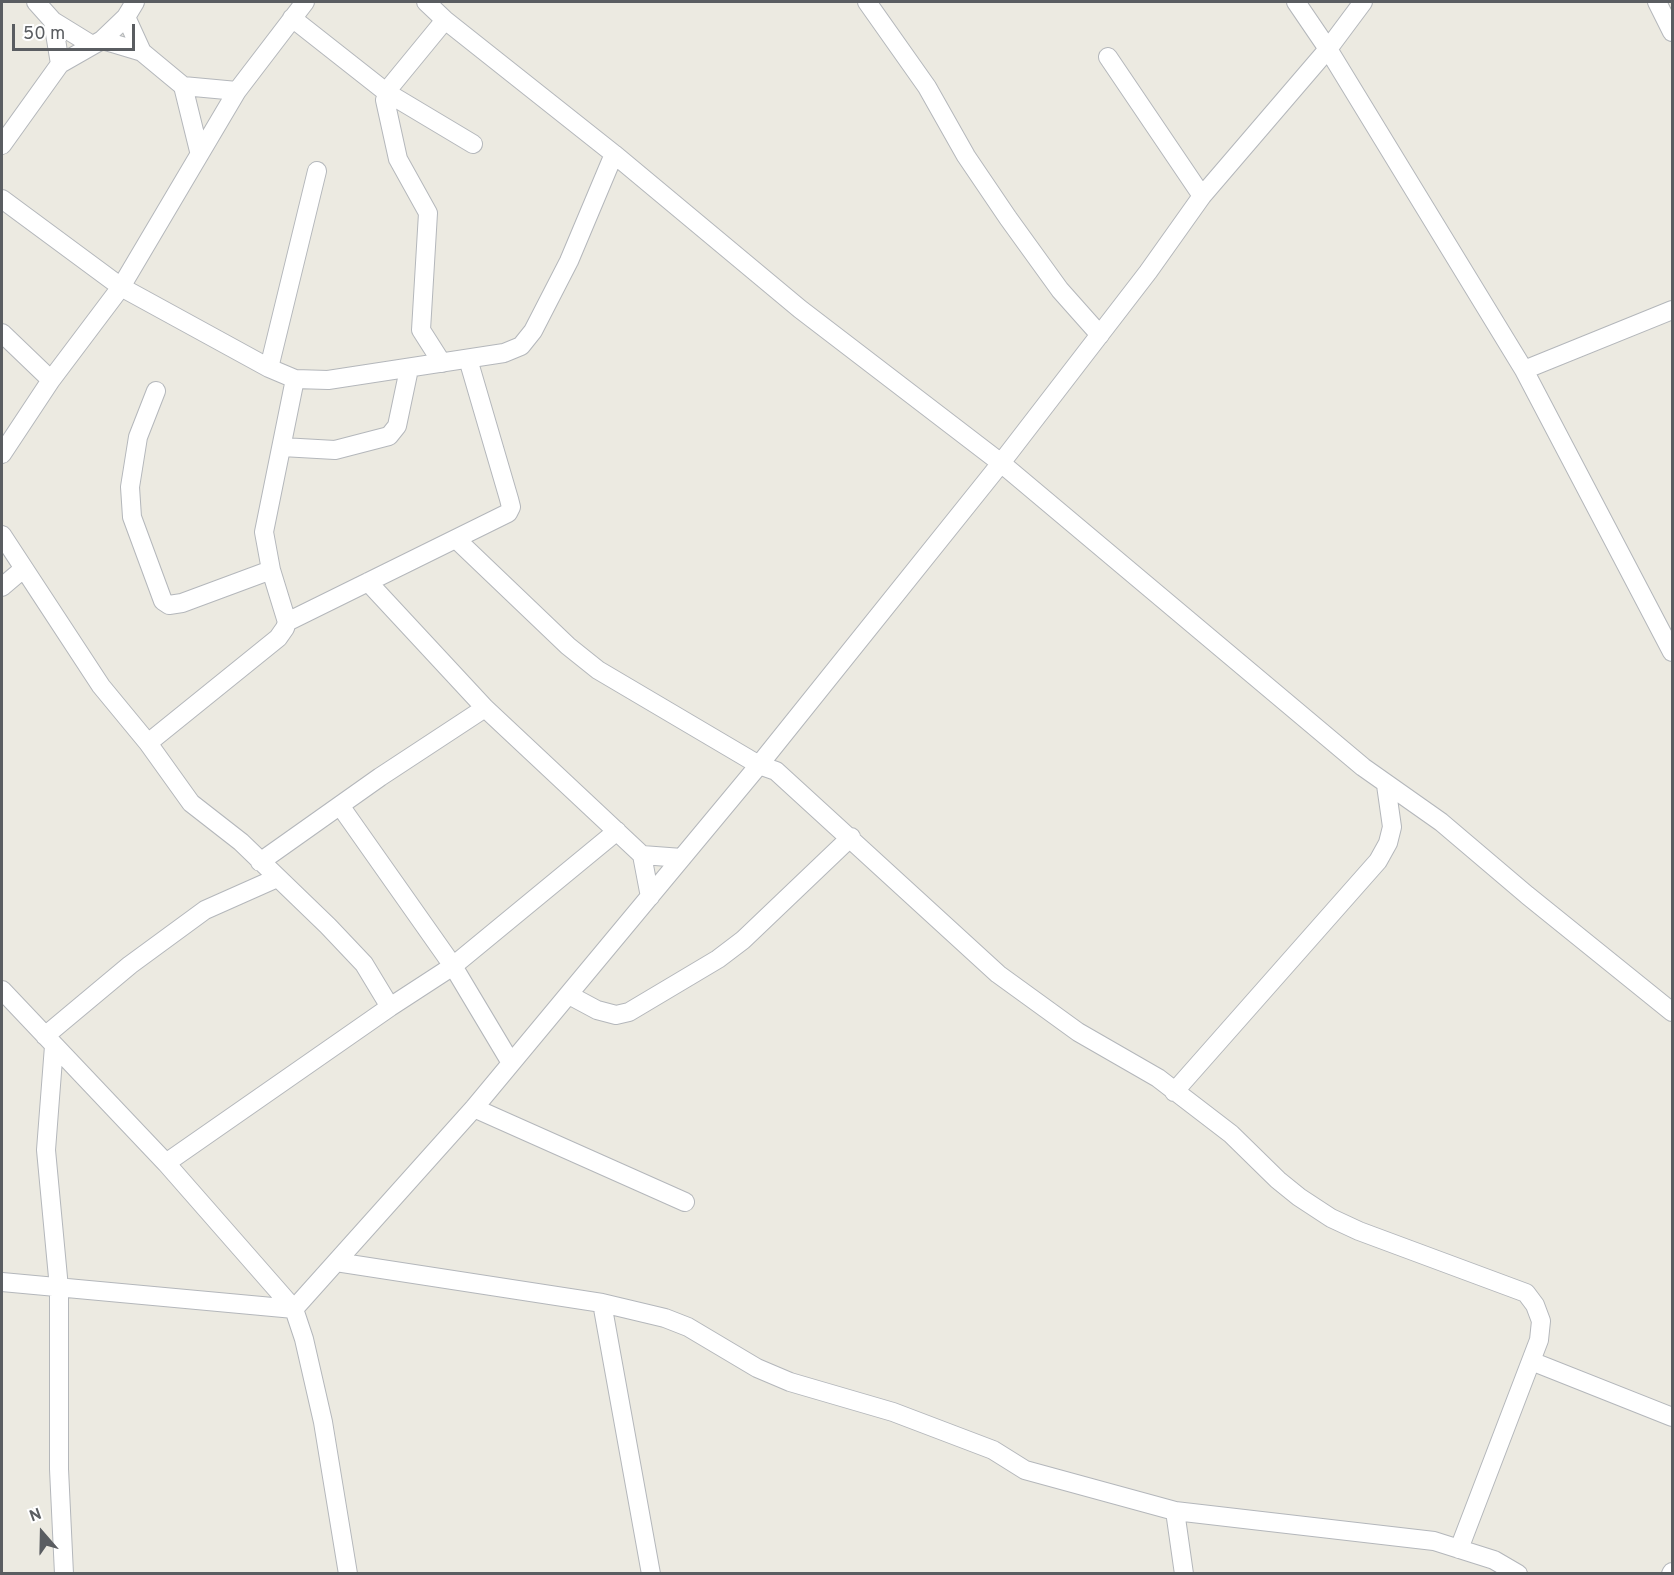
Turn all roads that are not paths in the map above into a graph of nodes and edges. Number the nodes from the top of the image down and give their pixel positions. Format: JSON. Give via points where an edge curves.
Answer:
{"nodes":[{"id":1,"x":36,"y":2,"type":"edge"},
{"id":2,"x":305,"y":2,"type":"edge"},
{"id":3,"x":426,"y":2,"type":"edge"},
{"id":4,"x":867,"y":2,"type":"edge"},
{"id":5,"x":1296,"y":2,"type":"edge"},
{"id":6,"x":1363,"y":2,"type":"edge"},
{"id":7,"x":1657,"y":2,"type":"edge"},
{"id":8,"x":131,"y":9,"type":"edge"},
{"id":9,"x":292,"y":18,"type":"junction"},
{"id":10,"x":445,"y":20,"type":"junction"},
{"id":11,"x":53,"y":21,"type":"junction"},
{"id":12,"x":1672,"y":32,"type":"edge"},
{"id":13,"x":97,"y":42,"type":"junction"},
{"id":14,"x":1328,"y":50,"type":"junction"},
{"id":15,"x":142,"y":52,"type":"junction"},
{"id":16,"x":1108,"y":57,"type":"dead end"},
{"id":17,"x":60,"y":64,"type":"junction"},
{"id":18,"x":183,"y":86,"type":"junction"},
{"id":19,"x":237,"y":91,"type":"junction"},
{"id":20,"x":386,"y":92,"type":"junction"},
{"id":21,"x":472,"y":144,"type":"dead end"},
{"id":22,"x":2,"y":145,"type":"edge"},
{"id":23,"x":199,"y":151,"type":"junction"},
{"id":24,"x":614,"y":154,"type":"junction"},
{"id":25,"x":317,"y":171,"type":"dead end"},
{"id":26,"x":1202,"y":196,"type":"junction"},
{"id":27,"x":2,"y":199,"type":"edge"},
{"id":28,"x":121,"y":287,"type":"junction"},
{"id":29,"x":1672,"y":310,"type":"edge"},
{"id":30,"x":2,"y":333,"type":"edge"},
{"id":31,"x":1100,"y":335,"type":"junction"},
{"id":32,"x":468,"y":359,"type":"junction"},
{"id":33,"x":442,"y":363,"type":"junction"},
{"id":34,"x":269,"y":368,"type":"junction"},
{"id":35,"x":409,"y":369,"type":"junction"},
{"id":36,"x":1524,"y":370,"type":"junction"},
{"id":37,"x":295,"y":379,"type":"junction"},
{"id":38,"x":51,"y":380,"type":"junction"},
{"id":39,"x":156,"y":391,"type":"dead end"},
{"id":40,"x":282,"y":447,"type":"junction"},
{"id":41,"x":2,"y":454,"type":"edge"},
{"id":42,"x":1001,"y":463,"type":"junction"},
{"id":43,"x":2,"y":535,"type":"edge"},
{"id":44,"x":456,"y":538,"type":"junction"},
{"id":45,"x":22,"y":570,"type":"junction"},
{"id":46,"x":271,"y":570,"type":"junction"},
{"id":47,"x":368,"y":582,"type":"junction"},
{"id":48,"x":2,"y":587,"type":"edge"},
{"id":49,"x":287,"y":622,"type":"junction"},
{"id":50,"x":1672,"y":652,"type":"edge"},
{"id":51,"x":485,"y":708,"type":"junction"},
{"id":52,"x":148,"y":743,"type":"junction"},
{"id":53,"x":759,"y":765,"type":"junction"},
{"id":54,"x":1386,"y":785,"type":"junction"},
{"id":55,"x":341,"y":807,"type":"junction"},
{"id":56,"x":617,"y":831,"type":"junction"},
{"id":57,"x":851,"y":837,"type":"junction"},
{"id":58,"x":642,"y":855,"type":"junction"},
{"id":59,"x":682,"y":858,"type":"junction"},
{"id":60,"x":260,"y":862,"type":"junction"},
{"id":61,"x":277,"y":878,"type":"junction"},
{"id":62,"x":650,"y":897,"type":"junction"},
{"id":63,"x":453,"y":966,"type":"junction"},
{"id":64,"x":2,"y":990,"type":"edge"},
{"id":65,"x":568,"y":994,"type":"junction"},
{"id":66,"x":390,"y":1007,"type":"junction"},
{"id":67,"x":1672,"y":1012,"type":"edge"},
{"id":68,"x":50,"y":1041,"type":"junction"},
{"id":69,"x":511,"y":1063,"type":"junction"},
{"id":70,"x":1174,"y":1092,"type":"junction"},
{"id":71,"x":474,"y":1108,"type":"junction"},
{"id":72,"x":166,"y":1163,"type":"junction"},
{"id":73,"x":685,"y":1202,"type":"dead end"},
{"id":74,"x":336,"y":1262,"type":"junction"},
{"id":75,"x":2,"y":1282,"type":"edge"},
{"id":76,"x":59,"y":1288,"type":"junction"},
{"id":77,"x":602,"y":1303,"type":"junction"},
{"id":78,"x":294,"y":1310,"type":"junction"},
{"id":79,"x":1531,"y":1361,"type":"junction"},
{"id":80,"x":1672,"y":1417,"type":"edge"},
{"id":81,"x":1175,"y":1511,"type":"junction"},
{"id":82,"x":1459,"y":1549,"type":"junction"},
{"id":83,"x":64,"y":1574,"type":"edge"},
{"id":84,"x":348,"y":1574,"type":"edge"},
{"id":85,"x":651,"y":1574,"type":"edge"},
{"id":86,"x":1184,"y":1574,"type":"edge"},
{"id":87,"x":1518,"y":1574,"type":"edge"}],
"edges":[{"from":1,"to":11,"type":"street"},
{"from":2,"to":9,"type":"street"},
{"from":3,"to":10,"type":"street"},
{"from":4,"to":31,"type":"street","via":[[927,87],[1008,219],[1060,290]]},
{"from":5,"to":14,"type":"street"},
{"from":6,"to":14,"type":"street"},
{"from":7,"to":12,"type":"street"},
{"from":8,"to":13,"type":"street"},
{"from":8,"to":15,"type":"street"},
{"from":9,"to":19,"type":"street"},
{"from":9,"to":20,"type":"street"},
{"from":10,"to":20,"type":"street"},
{"from":10,"to":24,"type":"street"},
{"from":11,"to":13,"type":"street"},
{"from":11,"to":17,"type":"street"},
{"from":13,"to":15,"type":"street"},
{"from":13,"to":17,"type":"street"},
{"from":14,"to":26,"type":"street"},
{"from":14,"to":36,"type":"street"},
{"from":15,"to":18,"type":"street"},
{"from":16,"to":26,"type":"street"},
{"from":17,"to":22,"type":"street"},
{"from":18,"to":19,"type":"street"},
{"from":18,"to":23,"type":"street"},
{"from":19,"to":23,"type":"street"},
{"from":20,"to":21,"type":"street"},
{"from":20,"to":33,"type":"street","via":[[398,159],[429,213],[421,330]]},
{"from":23,"to":28,"type":"street"},
{"from":24,"to":32,"type":"street","via":[[569,261],[533,331],[521,346]]},
{"from":24,"to":42,"type":"street","via":[[800,309]]},
{"from":25,"to":34,"type":"street"},
{"from":26,"to":31,"type":"street"},
{"from":27,"to":28,"type":"street"},
{"from":28,"to":34,"type":"street"},
{"from":28,"to":38,"type":"street"},
{"from":29,"to":36,"type":"street"},
{"from":30,"to":38,"type":"street"},
{"from":31,"to":42,"type":"street"},
{"from":32,"to":33,"type":"street"},
{"from":32,"to":44,"type":"street","via":[[511,507],[508,513]]},
{"from":33,"to":35,"type":"street"},
{"from":34,"to":37,"type":"street"},
{"from":35,"to":37,"type":"street","via":[[328,380]]},
{"from":35,"to":40,"type":"street","via":[[397,426],[389,435],[335,450]]},
{"from":36,"to":50,"type":"street"},
{"from":37,"to":40,"type":"street"},
{"from":38,"to":41,"type":"street"},
{"from":39,"to":46,"type":"street","via":[[138,437],[130,487],[132,517],[163,601],[169,606],[182,603]]},
{"from":40,"to":46,"type":"street","via":[[264,532]]},
{"from":42,"to":53,"type":"street"},
{"from":42,"to":54,"type":"street"},
{"from":43,"to":45,"type":"street"},
{"from":44,"to":47,"type":"street"},
{"from":44,"to":53,"type":"street","via":[[598,670]]},
{"from":45,"to":48,"type":"street"},
{"from":45,"to":52,"type":"street","via":[[101,686]]},
{"from":46,"to":49,"type":"street"},
{"from":47,"to":49,"type":"street"},
{"from":47,"to":51,"type":"street"},
{"from":49,"to":52,"type":"street","via":[[278,638]]},
{"from":51,"to":55,"type":"street"},
{"from":51,"to":56,"type":"street"},
{"from":52,"to":60,"type":"street","via":[[191,802]]},
{"from":53,"to":57,"type":"street","via":[[776,771]]},
{"from":53,"to":59,"type":"street"},
{"from":54,"to":67,"type":"street","via":[[1442,822]]},
{"from":54,"to":70,"type":"street","via":[[1392,827],[1378,861]]},
{"from":55,"to":60,"type":"street"},
{"from":55,"to":63,"type":"street"},
{"from":56,"to":58,"type":"street"},
{"from":56,"to":63,"type":"street"},
{"from":57,"to":65,"type":"street","via":[[743,940],[629,1012],[616,1015],[597,1010]]},
{"from":57,"to":70,"type":"street","via":[[998,974],[1078,1032],[1158,1078]]},
{"from":58,"to":59,"type":"street"},
{"from":58,"to":62,"type":"street"},
{"from":59,"to":62,"type":"street"},
{"from":60,"to":61,"type":"street"},
{"from":61,"to":66,"type":"street","via":[[364,964]]},
{"from":61,"to":68,"type":"street","via":[[205,910],[130,965]]},
{"from":62,"to":65,"type":"street"},
{"from":63,"to":66,"type":"street"},
{"from":63,"to":69,"type":"street"},
{"from":64,"to":68,"type":"street"},
{"from":65,"to":69,"type":"street"},
{"from":66,"to":72,"type":"street"},
{"from":68,"to":72,"type":"street"},
{"from":68,"to":76,"type":"street","via":[[46,1150]]},
{"from":69,"to":71,"type":"street"},
{"from":70,"to":79,"type":"street","via":[[1231,1134],[1278,1180],[1330,1218],[1526,1293],[1541,1321]]},
{"from":71,"to":73,"type":"street"},
{"from":71,"to":74,"type":"street"},
{"from":72,"to":78,"type":"street"},
{"from":74,"to":77,"type":"street"},
{"from":74,"to":78,"type":"street"},
{"from":75,"to":76,"type":"street"},
{"from":76,"to":78,"type":"street"},
{"from":76,"to":83,"type":"street","via":[[59,1469]]},
{"from":77,"to":81,"type":"street","via":[[688,1327],[757,1368],[790,1382],[894,1412],[993,1450],[1025,1470]]},
{"from":77,"to":85,"type":"street"},
{"from":78,"to":84,"type":"street","via":[[323,1422]]},
{"from":79,"to":80,"type":"street"},
{"from":79,"to":82,"type":"street"},
{"from":81,"to":82,"type":"street","via":[[1389,1534]]},
{"from":81,"to":86,"type":"street"},
{"from":82,"to":87,"type":"street","via":[[1494,1560]]}]}
